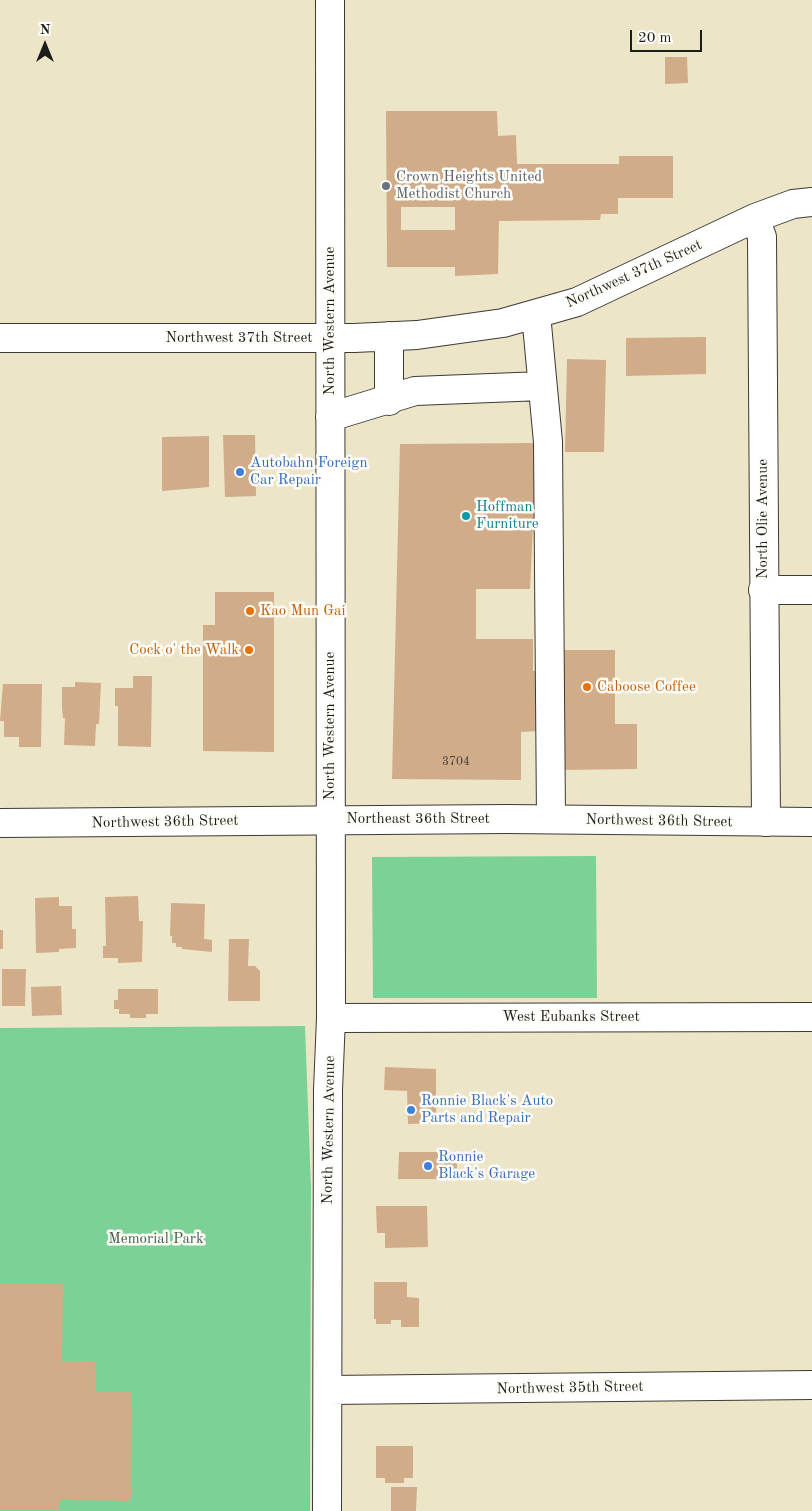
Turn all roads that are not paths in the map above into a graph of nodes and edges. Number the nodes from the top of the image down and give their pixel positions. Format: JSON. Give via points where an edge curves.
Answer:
{"nodes":[{"id":1,"x":330,"y":0,"type":"edge"},
{"id":2,"x":812,"y":202,"type":"edge"},
{"id":3,"x":755,"y":218,"type":"junction"},
{"id":4,"x":536,"y":314,"type":"junction"},
{"id":5,"x":389,"y":336,"type":"junction"},
{"id":6,"x":330,"y":337,"type":"junction"},
{"id":7,"x":0,"y":338,"type":"edge"},
{"id":8,"x":542,"y":386,"type":"junction"},
{"id":9,"x":389,"y":401,"type":"junction"},
{"id":10,"x":330,"y":417,"type":"junction"},
{"id":11,"x":763,"y":590,"type":"junction"},
{"id":12,"x":812,"y":590,"type":"edge"},
{"id":13,"x":506,"y":819,"type":"joint"},
{"id":14,"x":551,"y":819,"type":"junction"},
{"id":15,"x":330,"y":820,"type":"junction"},
{"id":16,"x":766,"y":822,"type":"junction"},
{"id":17,"x":812,"y":822,"type":"edge"},
{"id":18,"x":0,"y":823,"type":"edge"},
{"id":19,"x":812,"y":1016,"type":"edge"},
{"id":20,"x":331,"y":1018,"type":"junction"},
{"id":21,"x":812,"y":1385,"type":"edge"},
{"id":22,"x":328,"y":1390,"type":"junction"},
{"id":23,"x":326,"y":1511,"type":"edge"}],
"edges":[{"from":1,"to":6,"type":"street","name":"North Western Avenue"},
{"from":2,"to":3,"type":"street","name":"Northwest 37th Street","via":[[793,204]]},
{"from":3,"to":4,"type":"street","name":"Northwest 37th Street","via":[[577,302]]},
{"from":3,"to":11,"type":"street","name":"North Olie Avenue","via":[[762,237]]},
{"from":4,"to":5,"type":"street","name":"Northwest 37th Street","via":[[462,330]]},
{"from":4,"to":8,"type":"street"},
{"from":5,"to":6,"type":"street","name":"Northwest 37th Street"},
{"from":5,"to":9,"type":"street"},
{"from":6,"to":7,"type":"street","name":"Northwest 37th Street"},
{"from":6,"to":10,"type":"street","name":"North Western Avenue"},
{"from":8,"to":9,"type":"street","via":[[415,391]]},
{"from":8,"to":14,"type":"street","via":[[548,442]]},
{"from":9,"to":10,"type":"street"},
{"from":10,"to":15,"type":"street","name":"North Western Avenue"},
{"from":11,"to":12,"type":"street"},
{"from":11,"to":16,"type":"street","name":"North Olie Avenue"},
{"from":13,"to":14,"type":"street","name":"Northwest 36th Street"},
{"from":13,"to":15,"type":"street","name":"Northeast 36th Street"},
{"from":14,"to":16,"type":"street","name":"Northwest 36th Street"},
{"from":15,"to":18,"type":"street","name":"Northwest 36th Street"},
{"from":15,"to":20,"type":"street","name":"North Western Avenue"},
{"from":16,"to":17,"type":"street","name":"Northwest 36th Street"},
{"from":19,"to":20,"type":"street","name":"West Eubanks Street"},
{"from":20,"to":22,"type":"street","name":"North Western Avenue"},
{"from":21,"to":22,"type":"street","name":"Northwest 35th Street"},
{"from":22,"to":23,"type":"street","name":"North Western Avenue"}]}
